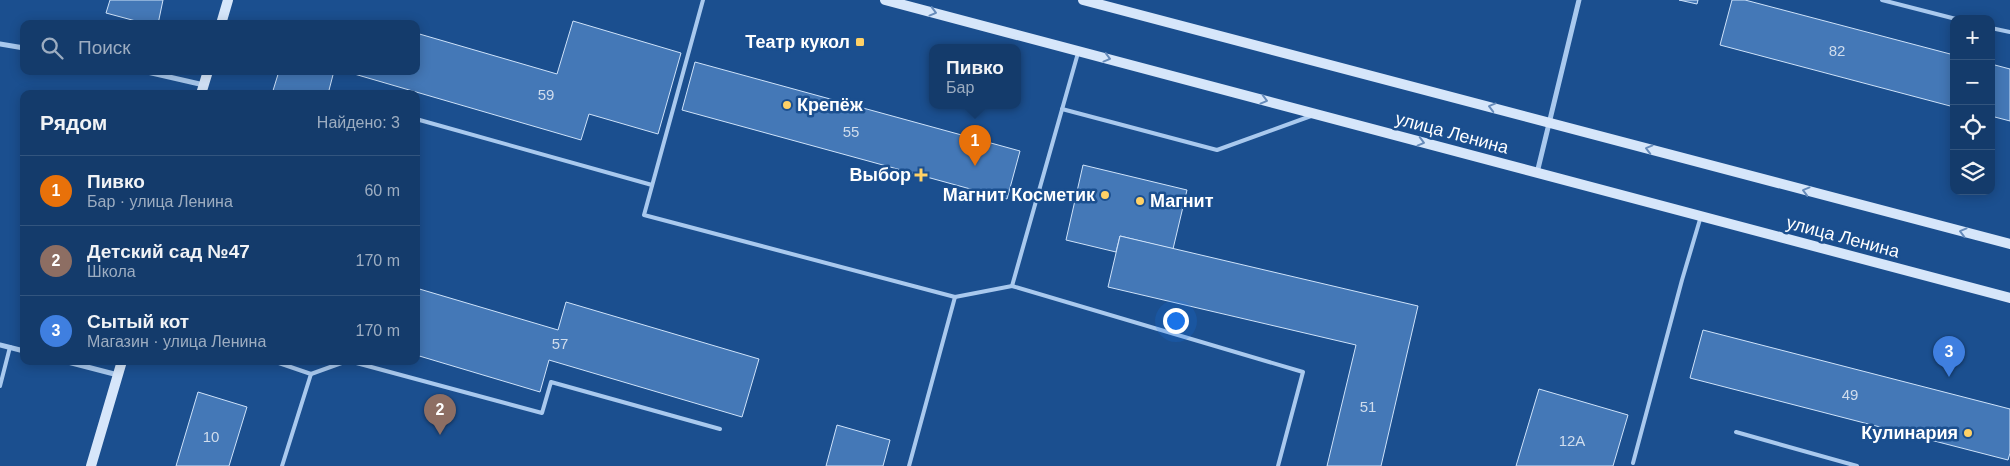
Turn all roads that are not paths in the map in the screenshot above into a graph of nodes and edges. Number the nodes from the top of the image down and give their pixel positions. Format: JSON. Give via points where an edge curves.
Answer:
{"nodes":[{"id":1,"x":228,"y":0,"type":"edge"},
{"id":2,"x":703,"y":0,"type":"edge"},
{"id":3,"x":886,"y":0,"type":"edge"},
{"id":4,"x":1083,"y":0,"type":"edge"},
{"id":5,"x":1579,"y":0,"type":"edge"},
{"id":6,"x":1882,"y":0,"type":"edge"},
{"id":7,"x":1950,"y":17,"type":"edge"},
{"id":8,"x":223,"y":20,"type":"edge"},
{"id":9,"x":1995,"y":29,"type":"edge"},
{"id":10,"x":2010,"y":32,"type":"edge"},
{"id":11,"x":0,"y":44,"type":"edge"},
{"id":12,"x":20,"y":47,"type":"edge"},
{"id":13,"x":1078,"y":50,"type":"junction"},
{"id":14,"x":156,"y":75,"type":"edge"},
{"id":15,"x":207,"y":75,"type":"edge"},
{"id":16,"x":202,"y":89,"type":"edge"},
{"id":17,"x":1062,"y":109,"type":"junction"},
{"id":18,"x":1316,"y":114,"type":"junction"},
{"id":19,"x":420,"y":120,"type":"edge"},
{"id":20,"x":1550,"y":123,"type":"junction"},
{"id":21,"x":1537,"y":172,"type":"junction"},
{"id":22,"x":652,"y":185,"type":"junction"},
{"id":23,"x":1701,"y":216,"type":"junction"},
{"id":24,"x":2010,"y":244,"type":"edge"},
{"id":25,"x":1012,"y":286,"type":"junction"},
{"id":26,"x":955,"y":297,"type":"junction"},
{"id":27,"x":2010,"y":298,"type":"edge"},
{"id":28,"x":0,"y":345,"type":"edge"},
{"id":29,"x":10,"y":347,"type":"junction"},
{"id":30,"x":20,"y":350,"type":"edge"},
{"id":31,"x":79,"y":365,"type":"edge"},
{"id":32,"x":121,"y":365,"type":"edge"},
{"id":33,"x":285,"y":365,"type":"edge"},
{"id":34,"x":337,"y":365,"type":"edge"},
{"id":35,"x":363,"y":365,"type":"edge"},
{"id":36,"x":311,"y":374,"type":"junction"},
{"id":37,"x":118,"y":375,"type":"junction"},
{"id":38,"x":0,"y":386,"type":"edge"},
{"id":39,"x":720,"y":429,"type":"dead end"},
{"id":40,"x":1736,"y":432,"type":"dead end"},
{"id":41,"x":1633,"y":463,"type":"dead end"},
{"id":42,"x":91,"y":466,"type":"edge"},
{"id":43,"x":282,"y":466,"type":"edge"},
{"id":44,"x":909,"y":466,"type":"edge"},
{"id":45,"x":1278,"y":466,"type":"edge"},
{"id":46,"x":1857,"y":466,"type":"edge"}],
"edges":[{"from":1,"to":8,"type":"main road"},
{"from":2,"to":22,"type":"lane"},
{"from":3,"to":13,"type":"main road","name":"улица Ленина","one_way":true},
{"from":20,"to":4,"type":"main road","name":"улица Ленина","one_way":true},
{"from":5,"to":20,"type":"street"},
{"from":6,"to":7,"type":"lane"},
{"from":9,"to":10,"type":"lane"},
{"from":11,"to":12,"type":"street"},
{"from":13,"to":17,"type":"lane"},
{"from":13,"to":18,"type":"main road","name":"улица Ленина","one_way":true},
{"from":14,"to":16,"type":"street"},
{"from":15,"to":16,"type":"main road"},
{"from":17,"to":18,"type":"lane","via":[[1217,150]]},
{"from":17,"to":25,"type":"lane"},
{"from":18,"to":21,"type":"main road","name":"улица Ленина","one_way":true},
{"from":19,"to":22,"type":"lane"},
{"from":20,"to":21,"type":"street"},
{"from":24,"to":20,"type":"main road","name":"улица Ленина","one_way":true},
{"from":21,"to":23,"type":"main road","name":"улица Ленина"},
{"from":22,"to":26,"type":"lane","via":[[644,215]]},
{"from":23,"to":27,"type":"main road","name":"улица Ленина"},
{"from":23,"to":41,"type":"lane"},
{"from":25,"to":26,"type":"lane"},
{"from":25,"to":45,"type":"lane","via":[[1303,372]]},
{"from":26,"to":44,"type":"lane"},
{"from":28,"to":29,"type":"street"},
{"from":29,"to":30,"type":"street"},
{"from":29,"to":38,"type":"lane"},
{"from":31,"to":37,"type":"street"},
{"from":32,"to":37,"type":"main road"},
{"from":33,"to":36,"type":"lane"},
{"from":34,"to":36,"type":"lane"},
{"from":35,"to":39,"type":"lane","via":[[542,413],[551,382]]},
{"from":36,"to":43,"type":"lane"},
{"from":37,"to":42,"type":"main road"},
{"from":40,"to":46,"type":"lane"}]}
